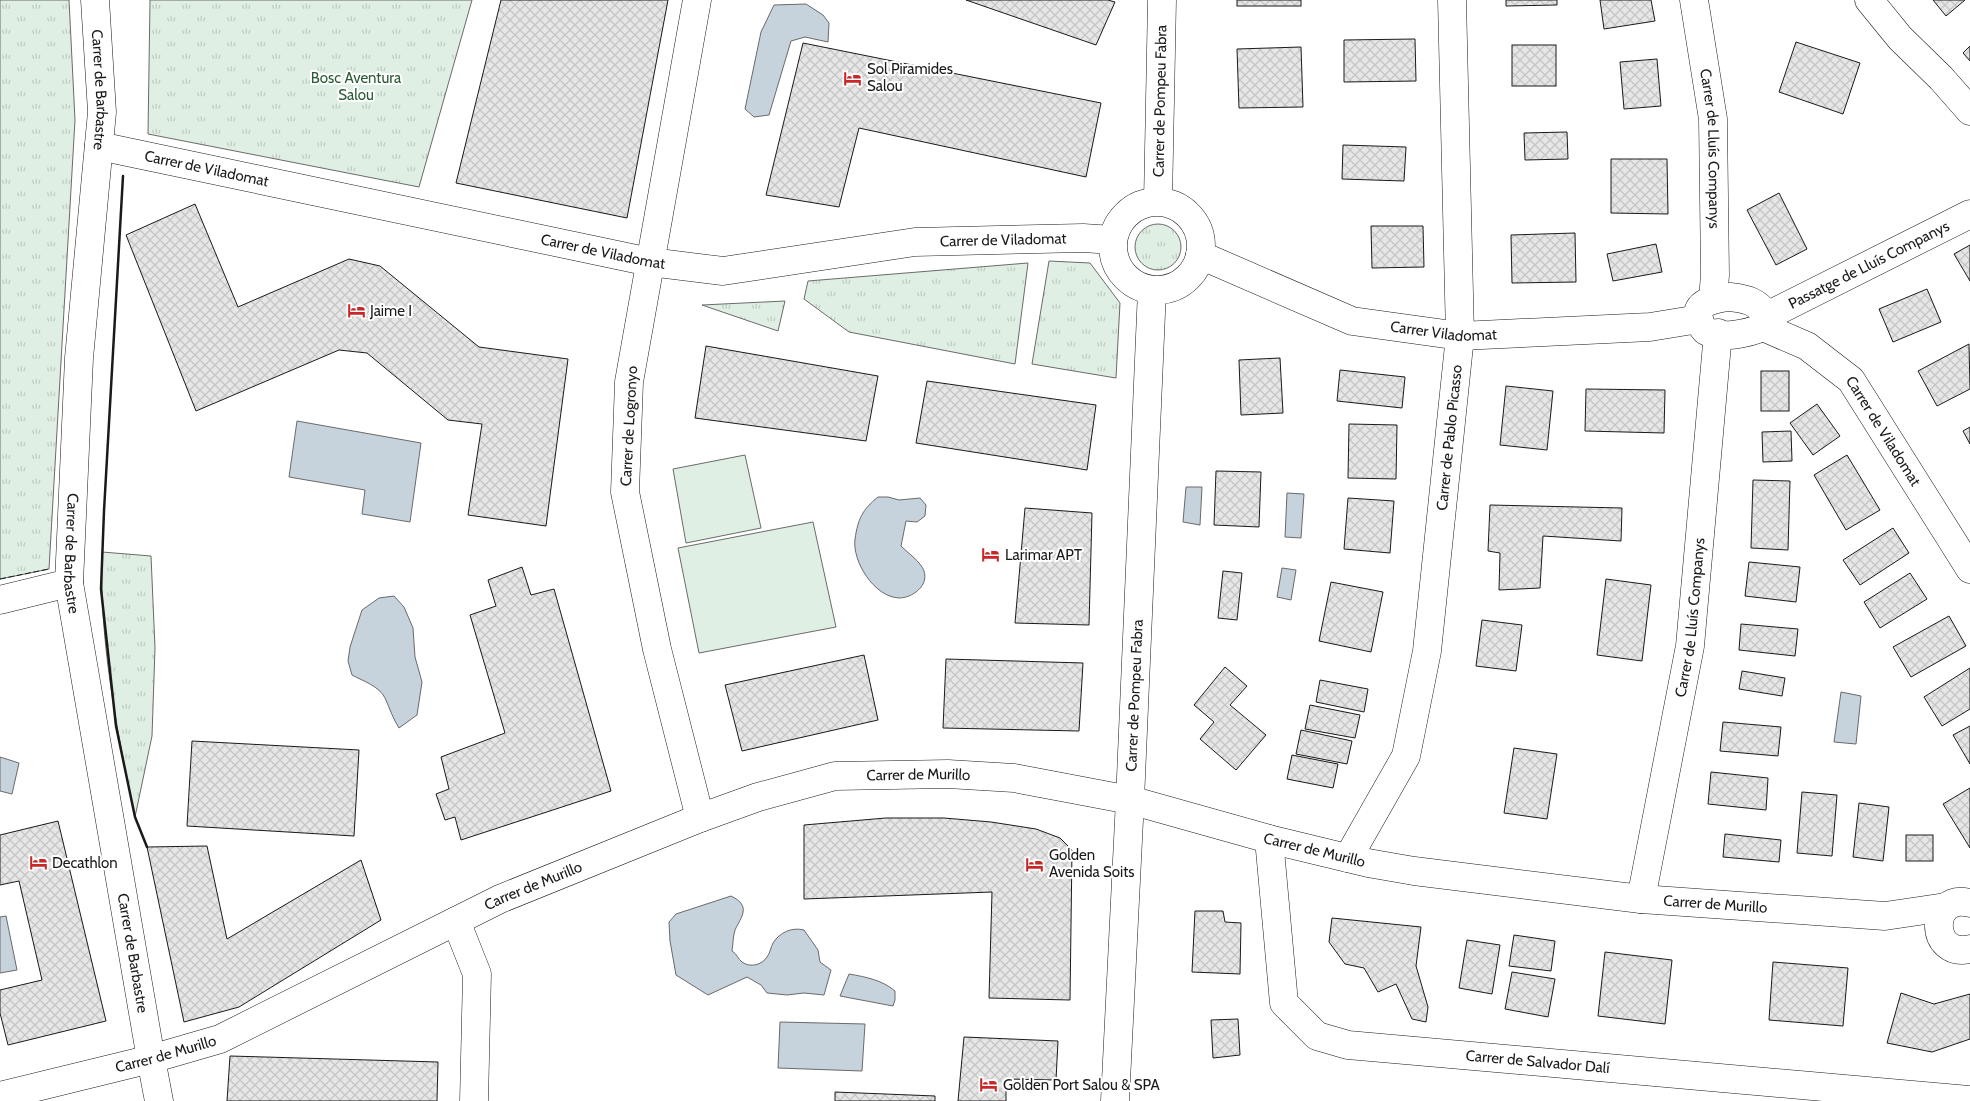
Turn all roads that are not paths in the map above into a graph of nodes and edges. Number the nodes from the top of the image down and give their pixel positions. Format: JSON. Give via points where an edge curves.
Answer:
{"nodes":[{"id":1,"x":96,"y":0,"type":"edge"},
{"id":2,"x":697,"y":0,"type":"edge"},
{"id":3,"x":1162,"y":0,"type":"edge"},
{"id":4,"x":1452,"y":0,"type":"edge"},
{"id":5,"x":1694,"y":0,"type":"edge"},
{"id":6,"x":1869,"y":0,"type":"edge"},
{"id":7,"x":1970,"y":111,"type":"edge"},
{"id":8,"x":99,"y":146,"type":"junction"},
{"id":9,"x":1158,"y":201,"type":"junction"},
{"id":10,"x":1970,"y":214,"type":"edge"},
{"id":11,"x":1113,"y":240,"type":"junction"},
{"id":12,"x":1200,"y":255,"type":"junction"},
{"id":13,"x":650,"y":262,"type":"junction"},
{"id":14,"x":1152,"y":290,"type":"junction"},
{"id":15,"x":1710,"y":317,"type":"junction"},
{"id":16,"x":1765,"y":321,"type":"junction"},
{"id":17,"x":1460,"y":336,"type":"junction"},
{"id":18,"x":1970,"y":569,"type":"edge"},
{"id":19,"x":69,"y":583,"type":"junction"},
{"id":20,"x":0,"y":600,"type":"edge"},
{"id":21,"x":1130,"y":800,"type":"junction"},
{"id":22,"x":700,"y":818,"type":"junction"},
{"id":23,"x":1269,"y":839,"type":"junction"},
{"id":24,"x":1348,"y":858,"type":"junction"},
{"id":25,"x":1641,"y":899,"type":"junction"},
{"id":26,"x":1958,"y":905,"type":"edge"},
{"id":27,"x":1885,"y":916,"type":"junction"},
{"id":28,"x":456,"y":921,"type":"junction"},
{"id":29,"x":1939,"y":934,"type":"junction"},
{"id":30,"x":1970,"y":948,"type":"edge"},
{"id":31,"x":151,"y":1059,"type":"junction"},
{"id":32,"x":0,"y":1096,"type":"edge"},
{"id":33,"x":1970,"y":1100,"type":"edge"},
{"id":34,"x":160,"y":1101,"type":"edge"},
{"id":35,"x":474,"y":1101,"type":"edge"},
{"id":36,"x":1116,"y":1101,"type":"edge"}],
"edges":[{"from":1,"to":8,"type":"street","name":"Carrer de Barbastre","via":[[102,112]]},
{"from":2,"to":13,"type":"street","name":"Carrer de Logronyo"},
{"from":3,"to":9,"type":"street","name":"Carrer de Pompeu Fabra"},
{"from":4,"to":17,"type":"street","name":"Carrer de Pablo Picasso"},
{"from":5,"to":15,"type":"street","name":"Carrer de Lluís Companys","via":[[1712,119],[1714,276]]},
{"from":6,"to":7,"type":"street","via":[[1900,38]]},
{"from":8,"to":13,"type":"street","name":"Carrer de Viladomat"},
{"from":8,"to":19,"type":"street","name":"Carrer de Barbastre","via":[[80,358]]},
{"from":9,"to":11,"type":"street","via":[[1133,208],[1116,227]]},
{"from":9,"to":12,"type":"street","via":[[1182,209],[1192,218],[1201,242]]},
{"from":10,"to":16,"type":"street","name":"Passatge de Lluís Companys"},
{"from":11,"to":13,"type":"street","name":"Carrer de Viladomat","via":[[915,242],[723,271]]},
{"from":11,"to":14,"type":"street","via":[[1113,254],[1118,267],[1138,286]]},
{"from":12,"to":14,"type":"street","via":[[1194,270],[1183,282],[1163,290]]},
{"from":12,"to":17,"type":"street","name":"Carrer Viladomat","via":[[1352,321]]},
{"from":13,"to":22,"type":"street","name":"Carrer de Logronyo","via":[[629,382],[625,492],[657,649]]},
{"from":14,"to":21,"type":"street","name":"Carrer de Pompeu Fabra"},
{"from":15,"to":16,"type":"street","name":"Passatge de Lluís Companys","via":[[1748,333]]},
{"from":15,"to":16,"type":"street","name":"Carrer de Viladomat","via":[[1730,297],[1747,299],[1760,306]]},
{"from":15,"to":17,"type":"street","name":"Carrer Viladomat","via":[[1650,327]]},
{"from":15,"to":25,"type":"street","name":"Carrer de Lluís Companys","via":[[1690,646]]},
{"from":16,"to":18,"type":"street","name":"Carrer de Viladomat","via":[[1807,346],[1851,380]]},
{"from":17,"to":24,"type":"street","name":"Carrer de Pablo Picasso","via":[[1428,651],[1406,756]]},
{"from":19,"to":20,"type":"street"},
{"from":19,"to":31,"type":"street","name":"Carrer de Barbastre"},
{"from":21,"to":22,"type":"street","name":"Carrer de Murillo","via":[[1014,778],[948,774],[835,776],[758,797]]},
{"from":21,"to":23,"type":"street","name":"Carrer de Murillo"},
{"from":21,"to":36,"type":"street","name":"Carrer de Pompeu Fabra"},
{"from":22,"to":28,"type":"street","name":"Carrer de Murillo","via":[[500,899]]},
{"from":23,"to":24,"type":"street","name":"Carrer de Murillo"},
{"from":23,"to":33,"type":"street","name":"Carrer de Salvador Dalí","via":[[1284,1003],[1317,1036],[1348,1045]]},
{"from":24,"to":25,"type":"street","name":"Carrer de Murillo","via":[[1414,871]]},
{"from":25,"to":27,"type":"street","name":"Carrer de Murillo"},
{"from":26,"to":27,"type":"street","name":"Carrer de Murillo"},
{"from":26,"to":29,"type":"street","via":[[1939,920]]},
{"from":27,"to":29,"type":"street","name":"Carrer de Murillo","via":[[1921,932]]},
{"from":28,"to":31,"type":"street","name":"Carrer de Murillo","via":[[220,1038]]},
{"from":28,"to":35,"type":"street","via":[[477,974]]},
{"from":29,"to":30,"type":"street","via":[[1949,946]]},
{"from":31,"to":32,"type":"street","name":"Carrer de Murillo"},
{"from":31,"to":34,"type":"street","name":"Carrer de Barbastre"}]}
